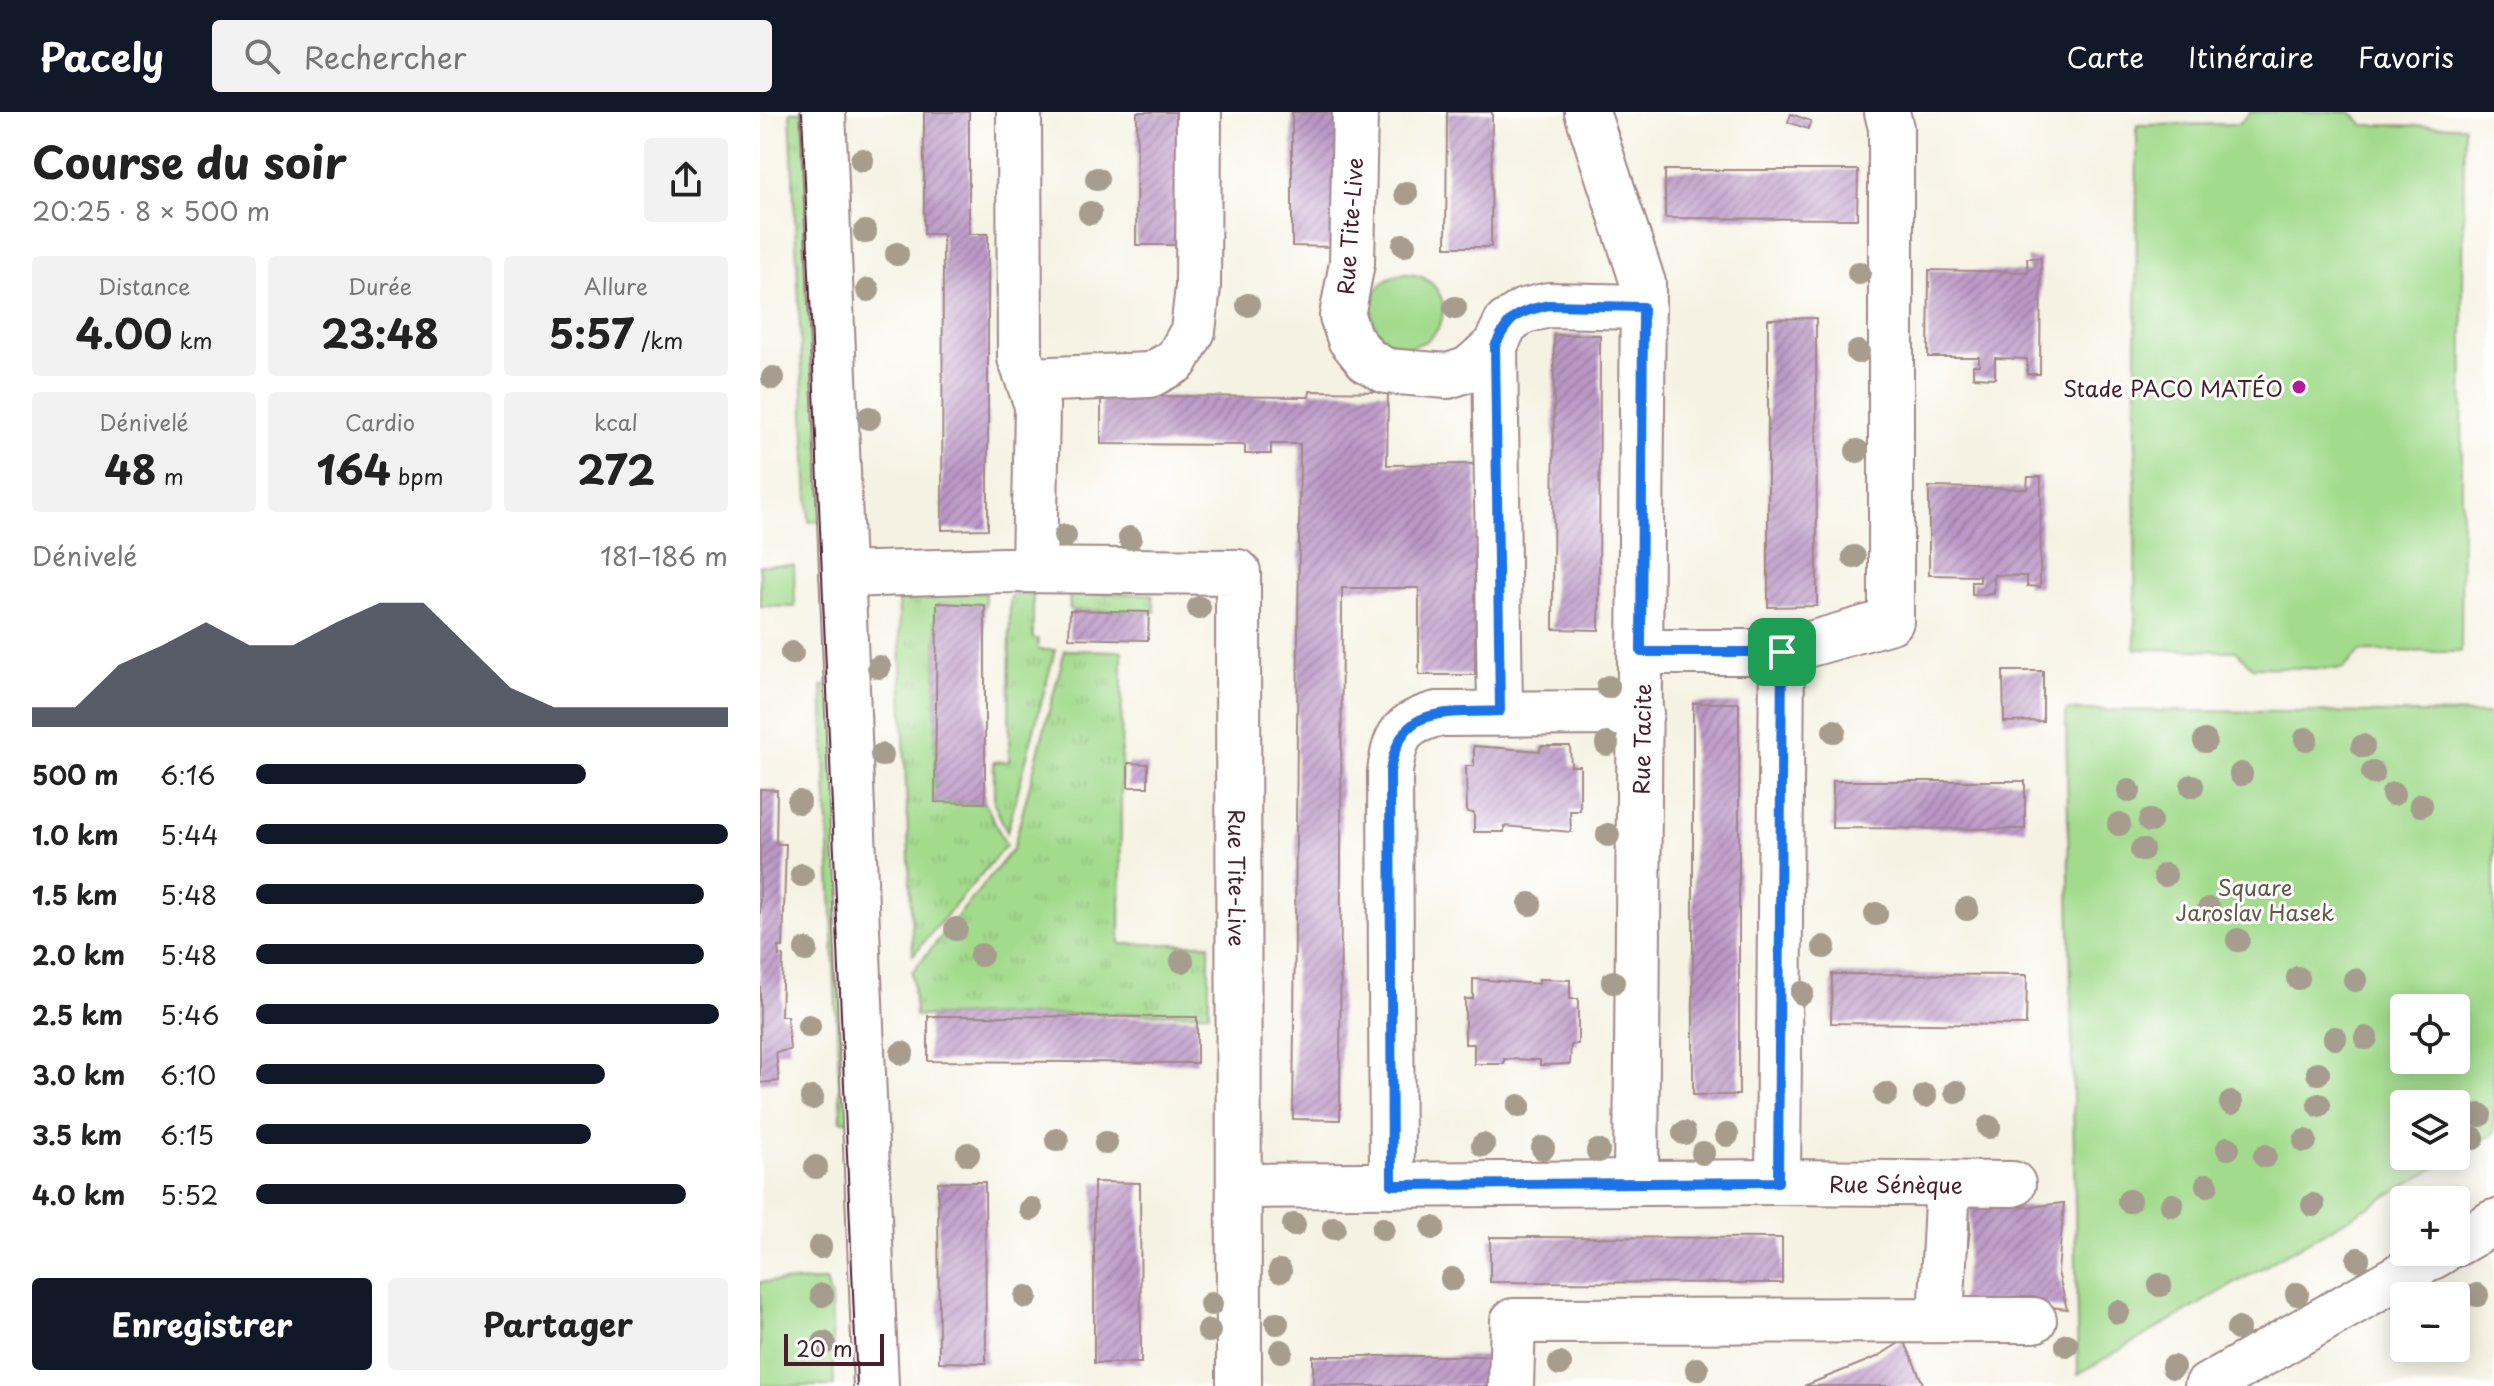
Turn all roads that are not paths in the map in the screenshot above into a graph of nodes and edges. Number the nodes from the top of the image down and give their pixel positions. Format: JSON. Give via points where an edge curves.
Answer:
{"nodes":[{"id":1,"x":823,"y":112,"type":"edge"},
{"id":2,"x":1019,"y":112,"type":"edge"},
{"id":3,"x":1199,"y":112,"type":"edge"},
{"id":4,"x":1355,"y":112,"type":"edge"},
{"id":5,"x":1587,"y":112,"type":"edge"},
{"id":6,"x":1887,"y":112,"type":"edge"},
{"id":7,"x":1643,"y":307,"type":"junction"},
{"id":8,"x":1495,"y":346,"type":"junction"},
{"id":9,"x":1029,"y":380,"type":"junction"},
{"id":10,"x":1034,"y":570,"type":"junction"},
{"id":11,"x":842,"y":575,"type":"junction"},
{"id":12,"x":1641,"y":652,"type":"junction"},
{"id":13,"x":1782,"y":652,"type":"junction"},
{"id":14,"x":1500,"y":711,"type":"junction"},
{"id":15,"x":1641,"y":713,"type":"junction"},
{"id":16,"x":1778,"y":1182,"type":"junction"},
{"id":17,"x":1636,"y":1183,"type":"junction"},
{"id":18,"x":1948,"y":1183,"type":"junction"},
{"id":19,"x":2013,"y":1184,"type":"dead end"},
{"id":20,"x":1392,"y":1185,"type":"junction"},
{"id":21,"x":1240,"y":1186,"type":"junction"},
{"id":22,"x":2494,"y":1222,"type":"edge"},
{"id":23,"x":2470,"y":1236,"type":"edge"},
{"id":24,"x":2417,"y":1266,"type":"edge"},
{"id":25,"x":1941,"y":1320,"type":"junction"},
{"id":26,"x":2034,"y":1320,"type":"dead end"},
{"id":27,"x":876,"y":1386,"type":"edge"},
{"id":28,"x":1239,"y":1386,"type":"edge"},
{"id":29,"x":1511,"y":1386,"type":"edge"},
{"id":30,"x":2207,"y":1386,"type":"edge"}],
"edges":[{"from":1,"to":11,"type":"street"},
{"from":2,"to":9,"type":"street","via":[[1020,358]]},
{"from":3,"to":9,"type":"street","via":[[1198,287],[1193,331],[1176,361],[1150,375]]},
{"from":4,"to":8,"type":"street","name":"Rue Tite-Live","via":[[1352,263],[1342,316],[1350,339],[1386,371],[1411,375],[1448,376],[1469,369]]},
{"from":5,"to":7,"type":"street","name":"Rue Tacite","via":[[1641,271]]},
{"from":6,"to":13,"type":"street","via":[[1891,621]]},
{"from":7,"to":8,"type":"street","name":"Rue Tite-Live","via":[[1549,305],[1524,311],[1506,323]]},
{"from":7,"to":12,"type":"street","name":"Rue Tacite"},
{"from":8,"to":14,"type":"street"},
{"from":9,"to":10,"type":"street","via":[[1037,405]]},
{"from":10,"to":11,"type":"street","name":"Rue Tite-Live"},
{"from":10,"to":21,"type":"street","name":"Rue Tite-Live","via":[[1238,572]]},
{"from":11,"to":27,"type":"street"},
{"from":12,"to":13,"type":"street"},
{"from":12,"to":15,"type":"street","name":"Rue Tacite"},
{"from":13,"to":16,"type":"street"},
{"from":14,"to":15,"type":"street"},
{"from":14,"to":20,"type":"street","via":[[1414,720],[1393,750]]},
{"from":15,"to":17,"type":"street","name":"Rue Tacite"},
{"from":16,"to":17,"type":"street","name":"Rue Sénèque"},
{"from":16,"to":18,"type":"street","name":"Rue Sénèque"},
{"from":17,"to":20,"type":"street","name":"Rue Sénèque"},
{"from":18,"to":19,"type":"street","name":"Rue Sénèque"},
{"from":18,"to":25,"type":"street"},
{"from":20,"to":21,"type":"street","name":"Rue Sénèque"},
{"from":21,"to":28,"type":"street","name":"Rue Tite-Live"},
{"from":22,"to":23,"type":"street"},
{"from":24,"to":30,"type":"street"},
{"from":25,"to":26,"type":"street"},
{"from":25,"to":29,"type":"street","via":[[1513,1321]]}]}
